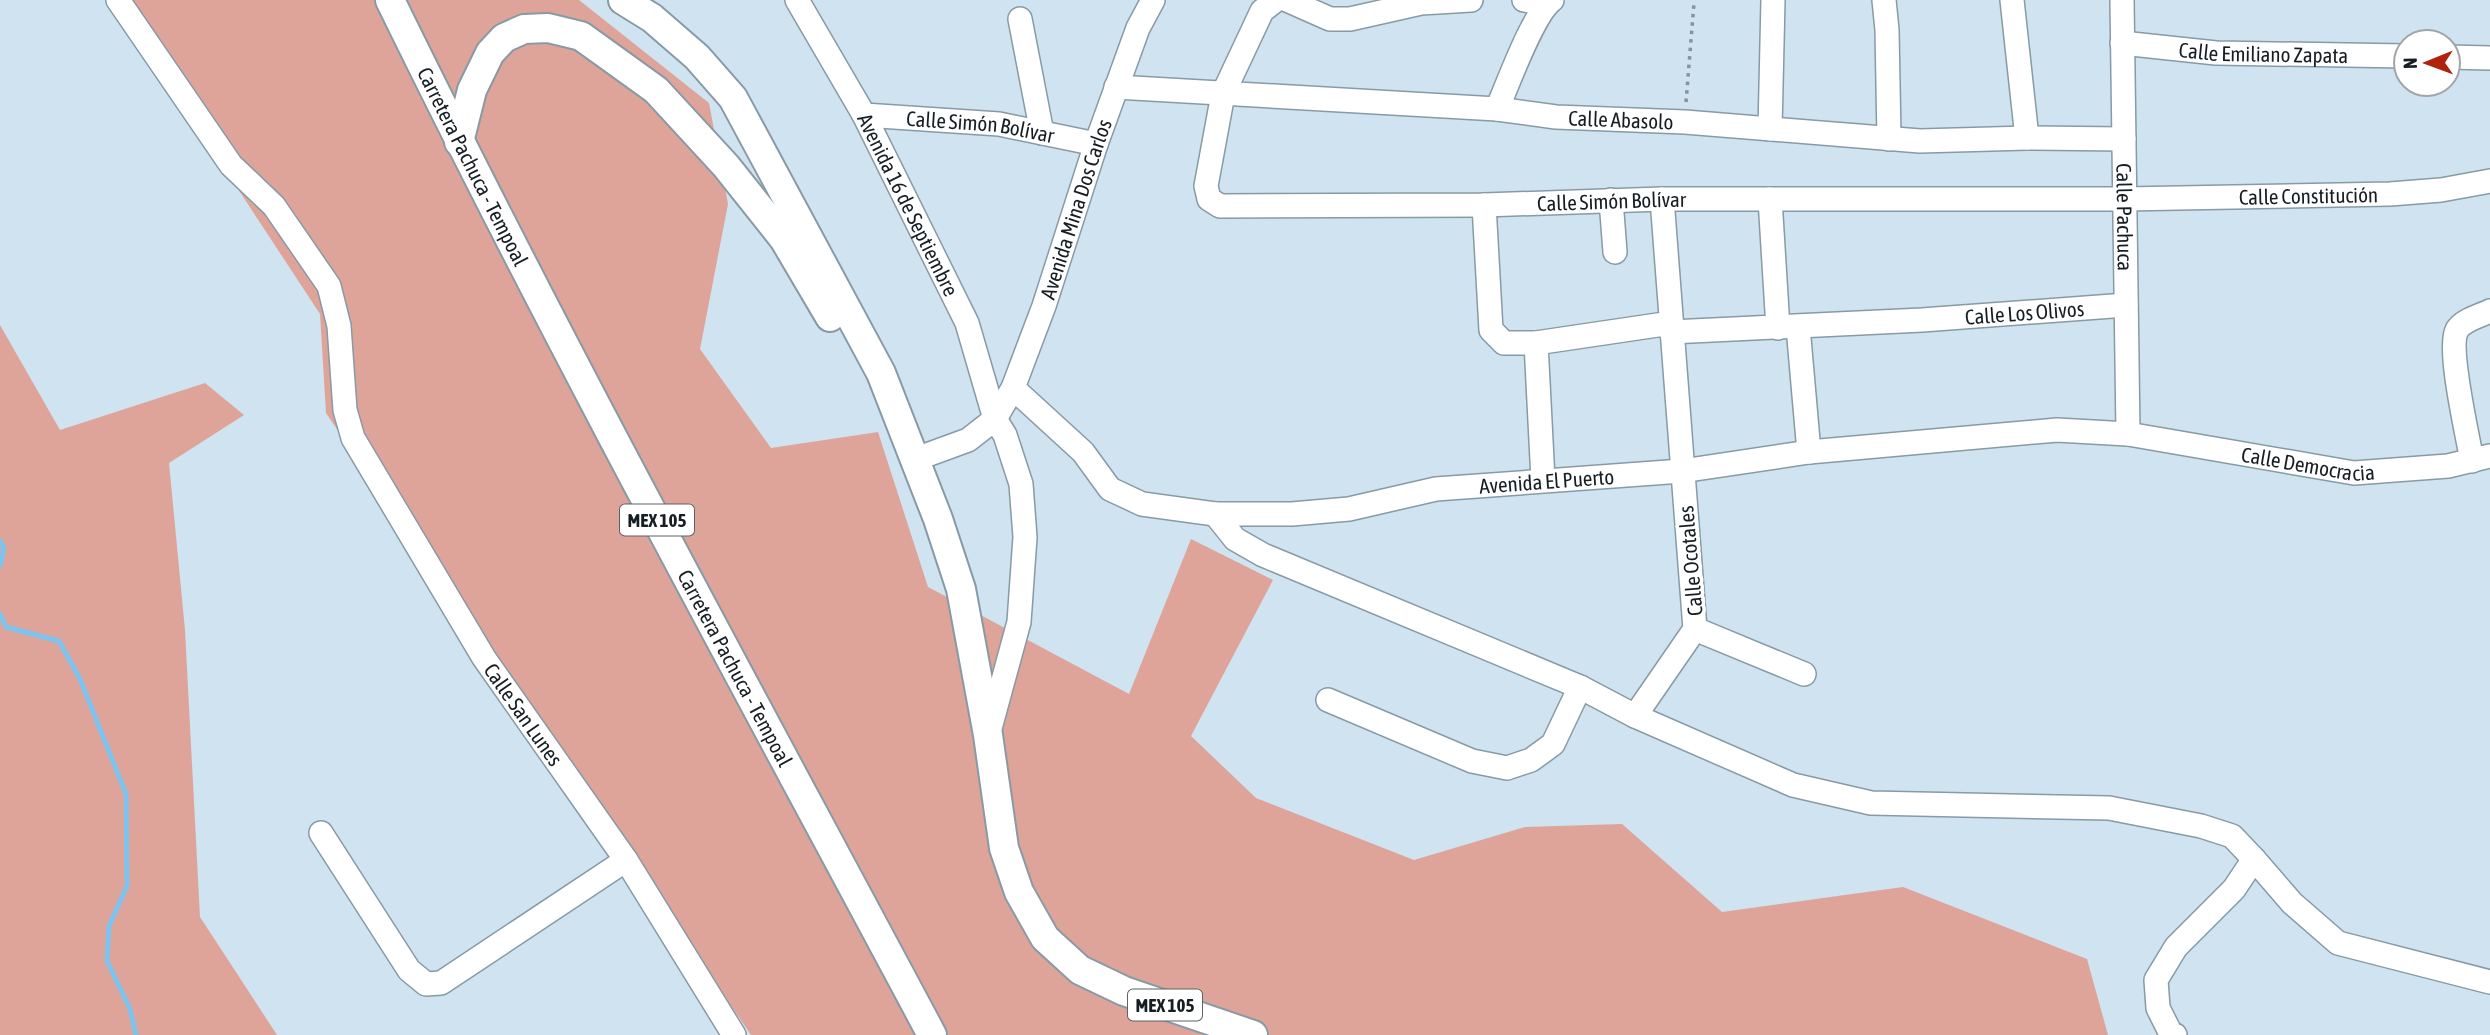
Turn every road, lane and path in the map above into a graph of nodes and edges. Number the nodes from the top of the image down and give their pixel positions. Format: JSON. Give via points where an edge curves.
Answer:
{"nodes":[{"id":1,"x":118,"y":0,"type":"edge"},
{"id":2,"x":390,"y":0,"type":"edge"},
{"id":3,"x":623,"y":0,"type":"edge"},
{"id":4,"x":797,"y":0,"type":"edge"},
{"id":5,"x":1153,"y":0,"type":"edge"},
{"id":6,"x":1276,"y":0,"type":"edge"},
{"id":7,"x":1287,"y":0,"type":"edge"},
{"id":8,"x":1471,"y":0,"type":"edge"},
{"id":9,"x":1773,"y":0,"type":"edge"},
{"id":10,"x":1884,"y":0,"type":"edge"},
{"id":11,"x":2012,"y":0,"type":"edge"},
{"id":12,"x":2122,"y":0,"type":"edge"},
{"id":13,"x":1541,"y":1,"type":"edge"},
{"id":14,"x":1694,"y":3,"type":"dead end"},
{"id":15,"x":1020,"y":19,"type":"dead end"},
{"id":16,"x":2122,"y":43,"type":"junction"},
{"id":17,"x":2392,"y":56,"type":"edge"},
{"id":18,"x":2462,"y":57,"type":"edge"},
{"id":19,"x":2490,"y":58,"type":"edge"},
{"id":20,"x":1116,"y":87,"type":"junction"},
{"id":21,"x":1223,"y":94,"type":"junction"},
{"id":22,"x":1497,"y":109,"type":"junction"},
{"id":23,"x":864,"y":115,"type":"junction"},
{"id":24,"x":1685,"y":122,"type":"junction"},
{"id":25,"x":1770,"y":129,"type":"junction"},
{"id":26,"x":1042,"y":133,"type":"junction"},
{"id":27,"x":2027,"y":138,"type":"junction"},
{"id":28,"x":1889,"y":139,"type":"junction"},
{"id":29,"x":2124,"y":139,"type":"junction"},
{"id":30,"x":459,"y":142,"type":"junction"},
{"id":31,"x":1096,"y":144,"type":"junction"},
{"id":32,"x":2490,"y":181,"type":"edge"},
{"id":33,"x":1661,"y":199,"type":"junction"},
{"id":34,"x":1770,"y":199,"type":"junction"},
{"id":35,"x":2125,"y":199,"type":"junction"},
{"id":36,"x":1611,"y":200,"type":"junction"},
{"id":37,"x":1484,"y":205,"type":"junction"},
{"id":38,"x":1615,"y":252,"type":"dead end"},
{"id":39,"x":2126,"y":305,"type":"junction"},
{"id":40,"x":2490,"y":311,"type":"edge"},
{"id":41,"x":1671,"y":327,"type":"junction"},
{"id":42,"x":1788,"y":327,"type":"junction"},
{"id":43,"x":1536,"y":344,"type":"junction"},
{"id":44,"x":881,"y":373,"type":"junction"},
{"id":45,"x":1013,"y":388,"type":"junction"},
{"id":46,"x":995,"y":419,"type":"junction"},
{"id":47,"x":2128,"y":434,"type":"junction"},
{"id":48,"x":1809,"y":452,"type":"junction"},
{"id":49,"x":916,"y":459,"type":"junction"},
{"id":50,"x":2481,"y":459,"type":"edge"},
{"id":51,"x":1682,"y":471,"type":"junction"},
{"id":52,"x":1543,"y":480,"type":"junction"},
{"id":53,"x":1216,"y":513,"type":"junction"},
{"id":54,"x":1695,"y":629,"type":"junction"},
{"id":55,"x":1804,"y":674,"type":"dead end"},
{"id":56,"x":1580,"y":687,"type":"junction"},
{"id":57,"x":1328,"y":701,"type":"dead end"},
{"id":58,"x":1636,"y":716,"type":"junction"},
{"id":59,"x":988,"y":735,"type":"junction"},
{"id":60,"x":321,"y":833,"type":"dead end"},
{"id":61,"x":2255,"y":859,"type":"junction"},
{"id":62,"x":626,"y":860,"type":"junction"},
{"id":63,"x":2490,"y":982,"type":"edge"},
{"id":64,"x":734,"y":1035,"type":"edge"},
{"id":65,"x":932,"y":1035,"type":"edge"},
{"id":66,"x":1253,"y":1035,"type":"edge"},
{"id":67,"x":2175,"y":1035,"type":"edge"}],
"edges":[{"from":1,"to":62,"type":"street","name":"Calle San Lunes","via":[[231,165],[274,206],[329,286],[339,326],[345,410],[353,438],[484,659]]},
{"from":2,"to":30,"type":"main road","name":"Carretera Pachuca - Tempoal","number":"MEX 105"},
{"from":3,"to":44,"type":"main road","number":"MEX 105","via":[[697,57],[733,98]]},
{"from":4,"to":23,"type":"street","name":"Avenida 16 de Septiembre"},
{"from":5,"to":20,"type":"street","name":"Avenida Mina Dos Carlos"},
{"from":6,"to":21,"type":"street","name":"Calle Simón Bolívar","via":[[1262,11]]},
{"from":7,"to":8,"type":"street","via":[[1330,19],[1350,19],[1421,3]]},
{"from":9,"to":25,"type":"street"},
{"from":10,"to":28,"type":"street"},
{"from":11,"to":27,"type":"street"},
{"from":12,"to":16,"type":"street","name":"Calle Pachuca"},
{"from":13,"to":22,"type":"street"},
{"from":14,"to":24,"type":"path"},
{"from":15,"to":26,"type":"street"},
{"from":16,"to":17,"type":"street","name":"Calle Emiliano Zapata","via":[[2216,53]]},
{"from":16,"to":29,"type":"street","name":"Calle Pachuca"},
{"from":18,"to":19,"type":"street"},
{"from":20,"to":21,"type":"street","name":"Calle Abasolo"},
{"from":20,"to":31,"type":"street","name":"Avenida Mina Dos Carlos"},
{"from":21,"to":22,"type":"street","name":"Calle Abasolo"},
{"from":21,"to":37,"type":"street","name":"Calle Simón Bolívar","via":[[1206,186],[1209,200],[1220,206]]},
{"from":22,"to":24,"type":"street","name":"Calle Abasolo","via":[[1556,117]]},
{"from":23,"to":26,"type":"street","name":"Calle Simón Bolívar","via":[[999,124]]},
{"from":23,"to":46,"type":"street","name":"Avenida 16 de Septiembre","via":[[967,323]]},
{"from":24,"to":25,"type":"street","name":"Calle Abasolo"},
{"from":25,"to":28,"type":"street","name":"Calle Abasolo"},
{"from":26,"to":31,"type":"street","name":"Calle Simón Bolívar"},
{"from":27,"to":28,"type":"street","name":"Calle Abasolo"},
{"from":27,"to":29,"type":"street","name":"Calle Abasolo"},
{"from":29,"to":35,"type":"street","name":"Calle Pachuca"},
{"from":30,"to":44,"type":"main road","via":[[472,90],[490,53],[504,38],[524,29],[548,28],[581,36],[656,90],[726,166],[785,239],[840,332]]},
{"from":30,"to":65,"type":"main road","name":"Carretera Pachuca - Tempoal","number":"MEX 105"},
{"from":31,"to":45,"type":"street","name":"Avenida Mina Dos Carlos"},
{"from":32,"to":35,"type":"street","name":"Calle Constitución","via":[[2390,194]]},
{"from":33,"to":34,"type":"street","name":"Calle Simón Bolívar"},
{"from":33,"to":36,"type":"street","name":"Calle Simón Bolívar"},
{"from":33,"to":41,"type":"street","name":"Calle Ocotales"},
{"from":34,"to":35,"type":"street","name":"Calle Simón Bolívar"},
{"from":34,"to":42,"type":"street"},
{"from":35,"to":39,"type":"street","name":"Calle Pachuca"},
{"from":36,"to":37,"type":"street","name":"Calle Simón Bolívar"},
{"from":36,"to":38,"type":"street"},
{"from":37,"to":43,"type":"street","via":[[1491,330],[1504,343]]},
{"from":39,"to":42,"type":"street","name":"Calle Los Olivos"},
{"from":39,"to":47,"type":"street","name":"Calle Pachuca"},
{"from":40,"to":50,"type":"street","via":[[2457,330],[2454,350]]},
{"from":41,"to":42,"type":"street","name":"Calle Los Olivos"},
{"from":41,"to":43,"type":"street"},
{"from":41,"to":51,"type":"street","name":"Calle Ocotales"},
{"from":42,"to":48,"type":"street"},
{"from":43,"to":52,"type":"street"},
{"from":44,"to":49,"type":"main road","number":"MEX 105"},
{"from":45,"to":46,"type":"street","name":"Avenida Mina Dos Carlos"},
{"from":45,"to":53,"type":"street","name":"Avenida El Puerto","via":[[1083,452],[1111,489],[1142,503]]},
{"from":46,"to":49,"type":"street","name":"Avenida Mina Dos Carlos","via":[[968,440]]},
{"from":46,"to":59,"type":"street","via":[[1021,484],[1025,537],[1019,622]]},
{"from":47,"to":48,"type":"street","name":"Avenida El Puerto","via":[[2057,430]]},
{"from":47,"to":50,"type":"street","name":"Calle Democracia","via":[[2354,474]]},
{"from":48,"to":51,"type":"street","name":"Avenida El Puerto"},
{"from":49,"to":59,"type":"main road","number":"MEX 105","via":[[961,589]]},
{"from":51,"to":52,"type":"street","name":"Avenida El Puerto"},
{"from":51,"to":54,"type":"street","name":"Calle Ocotales"},
{"from":52,"to":53,"type":"street","name":"Avenida El Puerto","via":[[1436,489],[1349,509]]},
{"from":53,"to":56,"type":"street","via":[[1235,539],[1263,555]]},
{"from":54,"to":55,"type":"street"},
{"from":54,"to":58,"type":"street","name":"Calle Ocotales"},
{"from":56,"to":57,"type":"street","via":[[1553,744],[1531,760],[1507,768],[1472,761]]},
{"from":56,"to":58,"type":"street"},
{"from":58,"to":61,"type":"street","via":[[1793,785],[1871,803],[2109,808],[2211,829],[2231,836]]},
{"from":59,"to":66,"type":"main road","number":"MEX 105","via":[[1004,848],[1019,892],[1045,937],[1080,970],[1124,991]]},
{"from":60,"to":62,"type":"street","via":[[410,970],[426,984],[441,984]]},
{"from":61,"to":63,"type":"street","via":[[2292,903],[2338,943]]},
{"from":61,"to":67,"type":"street","via":[[2234,889],[2176,947],[2156,980],[2158,1008]]},
{"from":62,"to":64,"type":"street","name":"Calle San Lunes"}]}
